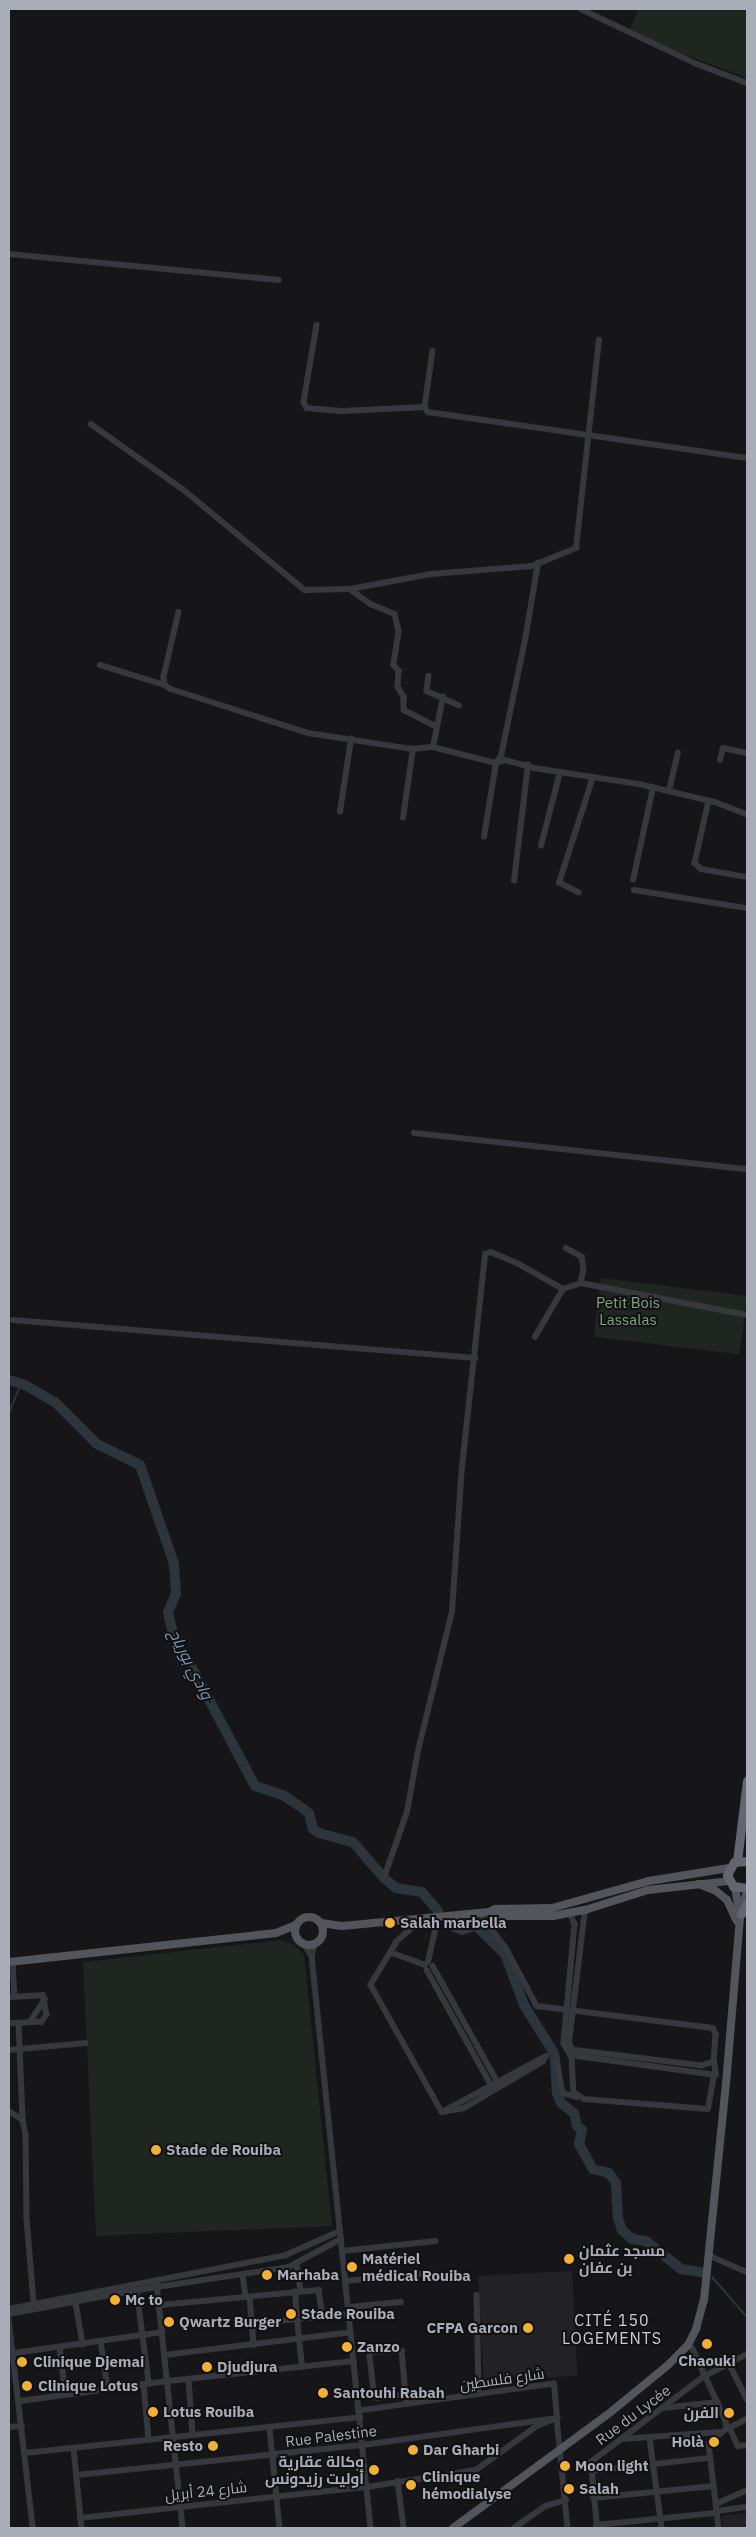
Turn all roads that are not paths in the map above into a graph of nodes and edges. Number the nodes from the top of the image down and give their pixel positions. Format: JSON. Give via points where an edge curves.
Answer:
{"nodes":[{"id":1,"x":583,"y":9,"type":"edge"},
{"id":2,"x":747,"y":83,"type":"edge"},
{"id":3,"x":9,"y":254,"type":"edge"},
{"id":4,"x":279,"y":280,"type":"dead end"},
{"id":5,"x":316,"y":325,"type":"dead end"},
{"id":6,"x":599,"y":340,"type":"dead end"},
{"id":7,"x":433,"y":351,"type":"dead end"},
{"id":8,"x":425,"y":407,"type":"junction"},
{"id":9,"x":90,"y":424,"type":"dead end"},
{"id":10,"x":589,"y":434,"type":"junction"},
{"id":11,"x":747,"y":458,"type":"edge"},
{"id":12,"x":538,"y":563,"type":"junction"},
{"id":13,"x":350,"y":589,"type":"junction"},
{"id":14,"x":179,"y":612,"type":"dead end"},
{"id":15,"x":100,"y":665,"type":"dead end"},
{"id":16,"x":430,"y":676,"type":"dead end"},
{"id":17,"x":165,"y":684,"type":"junction"},
{"id":18,"x":443,"y":697,"type":"junction"},
{"id":19,"x":459,"y":705,"type":"dead end"},
{"id":20,"x":437,"y":727,"type":"junction"},
{"id":21,"x":351,"y":739,"type":"junction"},
{"id":22,"x":433,"y":747,"type":"junction"},
{"id":23,"x":413,"y":749,"type":"junction"},
{"id":24,"x":747,"y":752,"type":"edge"},
{"id":25,"x":678,"y":754,"type":"dead end"},
{"id":26,"x":720,"y":760,"type":"dead end"},
{"id":27,"x":496,"y":763,"type":"junction"},
{"id":28,"x":528,"y":765,"type":"junction"},
{"id":29,"x":560,"y":772,"type":"junction"},
{"id":30,"x":592,"y":777,"type":"junction"},
{"id":31,"x":653,"y":788,"type":"junction"},
{"id":32,"x":669,"y":791,"type":"junction"},
{"id":33,"x":709,"y":801,"type":"junction"},
{"id":34,"x":340,"y":812,"type":"dead end"},
{"id":35,"x":747,"y":814,"type":"edge"},
{"id":36,"x":403,"y":818,"type":"dead end"},
{"id":37,"x":484,"y":837,"type":"dead end"},
{"id":38,"x":541,"y":846,"type":"dead end"},
{"id":39,"x":747,"y":877,"type":"edge"},
{"id":40,"x":633,"y":880,"type":"dead end"},
{"id":41,"x":514,"y":881,"type":"dead end"},
{"id":42,"x":634,"y":890,"type":"dead end"},
{"id":43,"x":579,"y":893,"type":"dead end"},
{"id":44,"x":747,"y":908,"type":"edge"},
{"id":45,"x":414,"y":1133,"type":"dead end"},
{"id":46,"x":747,"y":1169,"type":"edge"},
{"id":47,"x":566,"y":1248,"type":"dead end"},
{"id":48,"x":581,"y":1283,"type":"junction"},
{"id":49,"x":563,"y":1289,"type":"junction"},
{"id":50,"x":747,"y":1315,"type":"edge"},
{"id":51,"x":13,"y":1320,"type":"dead end"},
{"id":52,"x":535,"y":1337,"type":"dead end"},
{"id":53,"x":475,"y":1358,"type":"junction"},
{"id":54,"x":747,"y":1781,"type":"edge"},
{"id":55,"x":739,"y":1847,"type":"junction"},
{"id":56,"x":737,"y":1861,"type":"junction"},
{"id":57,"x":747,"y":1861,"type":"edge"},
{"id":58,"x":729,"y":1868,"type":"junction"},
{"id":59,"x":719,"y":1871,"type":"junction"},
{"id":60,"x":384,"y":1878,"type":"dead end"},
{"id":61,"x":692,"y":1883,"type":"junction"},
{"id":62,"x":732,"y":1884,"type":"junction"},
{"id":63,"x":747,"y":1890,"type":"edge"},
{"id":64,"x":747,"y":1904,"type":"edge"},
{"id":65,"x":585,"y":1910,"type":"junction"},
{"id":66,"x":489,"y":1912,"type":"junction"},
{"id":67,"x":478,"y":1913,"type":"junction"},
{"id":68,"x":570,"y":1913,"type":"junction"},
{"id":69,"x":740,"y":1916,"type":"junction"},
{"id":70,"x":442,"y":1917,"type":"junction"},
{"id":71,"x":423,"y":1919,"type":"junction"},
{"id":72,"x":321,"y":1923,"type":"junction"},
{"id":73,"x":296,"y":1925,"type":"junction"},
{"id":74,"x":342,"y":1926,"type":"junction"},
{"id":75,"x":276,"y":1933,"type":"junction"},
{"id":76,"x":323,"y":1935,"type":"junction"},
{"id":77,"x":739,"y":1937,"type":"junction"},
{"id":78,"x":297,"y":1939,"type":"junction"},
{"id":79,"x":315,"y":1944,"type":"junction"},
{"id":80,"x":305,"y":1945,"type":"junction"},
{"id":81,"x":390,"y":1952,"type":"junction"},
{"id":82,"x":312,"y":1956,"type":"junction"},
{"id":83,"x":11,"y":1962,"type":"edge"},
{"id":84,"x":428,"y":1966,"type":"junction"},
{"id":85,"x":12,"y":1997,"type":"edge"},
{"id":86,"x":45,"y":1999,"type":"junction"},
{"id":87,"x":569,"y":2011,"type":"junction"},
{"id":88,"x":30,"y":2022,"type":"junction"},
{"id":89,"x":19,"y":2023,"type":"junction"},
{"id":90,"x":9,"y":2024,"type":"edge"},
{"id":91,"x":86,"y":2043,"type":"dead end"},
{"id":92,"x":21,"y":2049,"type":"junction"},
{"id":93,"x":9,"y":2050,"type":"edge"},
{"id":94,"x":571,"y":2053,"type":"junction"},
{"id":95,"x":557,"y":2060,"type":"dead end"},
{"id":96,"x":714,"y":2062,"type":"junction"},
{"id":97,"x":714,"y":2075,"type":"junction"},
{"id":98,"x":499,"y":2084,"type":"junction"},
{"id":99,"x":493,"y":2088,"type":"junction"},
{"id":100,"x":576,"y":2097,"type":"junction"},
{"id":101,"x":9,"y":2111,"type":"edge"},
{"id":102,"x":23,"y":2120,"type":"junction"},
{"id":103,"x":340,"y":2231,"type":"junction"},
{"id":104,"x":341,"y":2238,"type":"junction"},
{"id":105,"x":435,"y":2241,"type":"dead end"},
{"id":106,"x":342,"y":2251,"type":"junction"},
{"id":107,"x":708,"y":2255,"type":"junction"},
{"id":108,"x":297,"y":2263,"type":"junction"},
{"id":109,"x":747,"y":2272,"type":"edge"},
{"id":110,"x":430,"y":2273,"type":"dead end"},
{"id":111,"x":244,"y":2275,"type":"junction"},
{"id":112,"x":346,"y":2281,"type":"junction"},
{"id":113,"x":156,"y":2283,"type":"junction"},
{"id":114,"x":137,"y":2290,"type":"junction"},
{"id":115,"x":298,"y":2292,"type":"junction"},
{"id":116,"x":477,"y":2295,"type":"dead end"},
{"id":117,"x":248,"y":2297,"type":"junction"},
{"id":118,"x":402,"y":2302,"type":"dead end"},
{"id":119,"x":34,"y":2303,"type":"junction"},
{"id":120,"x":76,"y":2303,"type":"junction"},
{"id":121,"x":160,"y":2305,"type":"junction"},
{"id":122,"x":9,"y":2309,"type":"edge"},
{"id":123,"x":349,"y":2311,"type":"junction"},
{"id":124,"x":9,"y":2314,"type":"edge"},
{"id":125,"x":323,"y":2317,"type":"junction"},
{"id":126,"x":9,"y":2319,"type":"edge"},
{"id":127,"x":297,"y":2319,"type":"junction"},
{"id":128,"x":276,"y":2321,"type":"dead end"},
{"id":129,"x":163,"y":2332,"type":"junction"},
{"id":130,"x":351,"y":2332,"type":"junction"},
{"id":131,"x":143,"y":2334,"type":"junction"},
{"id":132,"x":299,"y":2339,"type":"junction"},
{"id":133,"x":101,"y":2341,"type":"junction"},
{"id":134,"x":83,"y":2344,"type":"junction"},
{"id":135,"x":254,"y":2345,"type":"junction"},
{"id":136,"x":688,"y":2345,"type":"junction"},
{"id":137,"x":60,"y":2347,"type":"junction"},
{"id":138,"x":14,"y":2354,"type":"junction"},
{"id":139,"x":747,"y":2354,"type":"edge"},
{"id":140,"x":165,"y":2356,"type":"junction"},
{"id":141,"x":354,"y":2361,"type":"junction"},
{"id":142,"x":729,"y":2363,"type":"junction"},
{"id":143,"x":302,"y":2367,"type":"junction"},
{"id":144,"x":704,"y":2376,"type":"junction"},
{"id":145,"x":189,"y":2379,"type":"junction"},
{"id":146,"x":168,"y":2381,"type":"junction"},
{"id":147,"x":147,"y":2384,"type":"junction"},
{"id":148,"x":108,"y":2389,"type":"junction"},
{"id":149,"x":479,"y":2394,"type":"junction"},
{"id":150,"x":66,"y":2395,"type":"junction"},
{"id":151,"x":406,"y":2395,"type":"junction"},
{"id":152,"x":747,"y":2399,"type":"edge"},
{"id":153,"x":20,"y":2401,"type":"junction"},
{"id":154,"x":718,"y":2402,"type":"junction"},
{"id":155,"x":407,"y":2404,"type":"junction"},
{"id":156,"x":662,"y":2408,"type":"junction"},
{"id":157,"x":360,"y":2414,"type":"junction"},
{"id":158,"x":557,"y":2418,"type":"junction"},
{"id":159,"x":747,"y":2419,"type":"edge"},
{"id":160,"x":22,"y":2426,"type":"junction"},
{"id":161,"x":9,"y":2427,"type":"edge"},
{"id":162,"x":270,"y":2428,"type":"junction"},
{"id":163,"x":728,"y":2428,"type":"junction"},
{"id":164,"x":719,"y":2432,"type":"junction"},
{"id":165,"x":193,"y":2435,"type":"junction"},
{"id":166,"x":172,"y":2438,"type":"junction"},
{"id":167,"x":650,"y":2438,"type":"junction"},
{"id":168,"x":149,"y":2440,"type":"junction"},
{"id":169,"x":620,"y":2440,"type":"junction"},
{"id":170,"x":363,"y":2445,"type":"junction"},
{"id":171,"x":747,"y":2445,"type":"edge"},
{"id":172,"x":560,"y":2448,"type":"junction"},
{"id":173,"x":74,"y":2449,"type":"junction"},
{"id":174,"x":25,"y":2454,"type":"junction"},
{"id":175,"x":272,"y":2455,"type":"junction"},
{"id":176,"x":709,"y":2458,"type":"junction"},
{"id":177,"x":175,"y":2464,"type":"junction"},
{"id":178,"x":654,"y":2464,"type":"junction"},
{"id":179,"x":592,"y":2471,"type":"junction"},
{"id":180,"x":77,"y":2475,"type":"junction"},
{"id":181,"x":398,"y":2481,"type":"junction"},
{"id":182,"x":367,"y":2486,"type":"junction"},
{"id":183,"x":713,"y":2486,"type":"junction"},
{"id":184,"x":747,"y":2490,"type":"edge"},
{"id":185,"x":658,"y":2492,"type":"junction"},
{"id":186,"x":276,"y":2496,"type":"junction"},
{"id":187,"x":593,"y":2498,"type":"junction"},
{"id":188,"x":566,"y":2500,"type":"junction"},
{"id":189,"x":181,"y":2506,"type":"junction"},
{"id":190,"x":747,"y":2507,"type":"edge"},
{"id":191,"x":716,"y":2509,"type":"junction"},
{"id":192,"x":80,"y":2518,"type":"junction"},
{"id":193,"x":661,"y":2518,"type":"junction"},
{"id":194,"x":596,"y":2527,"type":"edge"},
{"id":195,"x":32,"y":2528,"type":"edge"},
{"id":196,"x":82,"y":2528,"type":"edge"},
{"id":197,"x":183,"y":2528,"type":"edge"},
{"id":198,"x":280,"y":2528,"type":"edge"},
{"id":199,"x":371,"y":2528,"type":"edge"},
{"id":200,"x":404,"y":2528,"type":"edge"},
{"id":201,"x":453,"y":2528,"type":"edge"},
{"id":202,"x":514,"y":2528,"type":"edge"},
{"id":203,"x":568,"y":2528,"type":"edge"},
{"id":204,"x":662,"y":2528,"type":"edge"},
{"id":205,"x":719,"y":2528,"type":"edge"}],
"edges":[{"from":1,"to":2,"type":"street","via":[[697,64]]},
{"from":3,"to":4,"type":"street"},
{"from":5,"to":8,"type":"street","via":[[304,402],[307,408],[343,411]]},
{"from":6,"to":10,"type":"street"},
{"from":7,"to":8,"type":"street"},
{"from":8,"to":10,"type":"street","via":[[428,412]]},
{"from":9,"to":13,"type":"street","via":[[184,490],[305,590]]},
{"from":10,"to":11,"type":"street"},
{"from":10,"to":12,"type":"street","via":[[576,548]]},
{"from":12,"to":13,"type":"street","via":[[431,574]]},
{"from":12,"to":27,"type":"street","via":[[501,756]]},
{"from":13,"to":20,"type":"street","via":[[371,604],[395,614],[398,632],[394,665],[399,671],[398,686],[404,697],[404,710]]},
{"from":14,"to":17,"type":"street"},
{"from":15,"to":17,"type":"street"},
{"from":16,"to":18,"type":"street","via":[[427,691]]},
{"from":17,"to":21,"type":"street","via":[[287,728]]},
{"from":18,"to":19,"type":"street"},
{"from":18,"to":20,"type":"street"},
{"from":20,"to":22,"type":"street"},
{"from":21,"to":23,"type":"street"},
{"from":21,"to":34,"type":"street"},
{"from":22,"to":23,"type":"street"},
{"from":22,"to":27,"type":"street"},
{"from":23,"to":36,"type":"street"},
{"from":24,"to":26,"type":"street","via":[[724,748]]},
{"from":25,"to":32,"type":"street"},
{"from":27,"to":28,"type":"street","via":[[506,760]]},
{"from":27,"to":37,"type":"street"},
{"from":28,"to":29,"type":"street"},
{"from":28,"to":41,"type":"street"},
{"from":29,"to":30,"type":"street"},
{"from":29,"to":38,"type":"street"},
{"from":30,"to":31,"type":"street"},
{"from":30,"to":43,"type":"street","via":[[559,883]]},
{"from":31,"to":32,"type":"street"},
{"from":31,"to":40,"type":"street"},
{"from":32,"to":33,"type":"street"},
{"from":33,"to":35,"type":"street"},
{"from":33,"to":39,"type":"street","via":[[695,863],[700,868]]},
{"from":42,"to":44,"type":"street"},
{"from":45,"to":46,"type":"street"},
{"from":47,"to":48,"type":"street","via":[[582,1257]]},
{"from":48,"to":49,"type":"street"},
{"from":48,"to":50,"type":"street"},
{"from":49,"to":52,"type":"street"},
{"from":49,"to":53,"type":"street","via":[[519,1264],[491,1252],[486,1253],[476,1316]]},
{"from":51,"to":53,"type":"street"},
{"from":53,"to":60,"type":"street","via":[[450,1620],[418,1750],[407,1812]]},
{"from":54,"to":55,"type":"highway"},
{"from":55,"to":56,"type":"highway"},
{"from":55,"to":59,"type":"highway","via":[[731,1861]]},
{"from":56,"to":57,"type":"highway"},
{"from":56,"to":58,"type":"highway"},
{"from":58,"to":59,"type":"main road"},
{"from":58,"to":62,"type":"highway"},
{"from":59,"to":66,"type":"main road","via":[[649,1881],[566,1906],[495,1909]]},
{"from":61,"to":62,"type":"main road"},
{"from":61,"to":65,"type":"main road","via":[[629,1894]]},
{"from":61,"to":77,"type":"main road","via":[[710,1888],[727,1900],[738,1924]]},
{"from":62,"to":63,"type":"highway"},
{"from":62,"to":69,"type":"main road"},
{"from":63,"to":69,"type":"main road"},
{"from":64,"to":69,"type":"highway"},
{"from":65,"to":68,"type":"main road"},
{"from":65,"to":87,"type":"street"},
{"from":66,"to":67,"type":"main road"},
{"from":66,"to":68,"type":"main road","via":[[495,1916]]},
{"from":67,"to":70,"type":"main road"},
{"from":67,"to":70,"type":"street","via":[[471,1929],[462,1932],[449,1926]]},
{"from":67,"to":87,"type":"street","via":[[506,1948],[534,2002],[543,2008]]},
{"from":68,"to":87,"type":"street","via":[[575,1924]]},
{"from":69,"to":77,"type":"main road"},
{"from":70,"to":71,"type":"main road"},
{"from":70,"to":84,"type":"street"},
{"from":71,"to":74,"type":"main road"},
{"from":71,"to":81,"type":"street","via":[[407,1931]]},
{"from":72,"to":73,"type":"main road","via":[[307,1916]]},
{"from":72,"to":74,"type":"main road"},
{"from":72,"to":76,"type":"main road"},
{"from":73,"to":75,"type":"main road"},
{"from":73,"to":78,"type":"main road"},
{"from":74,"to":76,"type":"main road"},
{"from":75,"to":78,"type":"main road"},
{"from":75,"to":83,"type":"main road"},
{"from":76,"to":79,"type":"main road"},
{"from":77,"to":107,"type":"main road"},
{"from":78,"to":80,"type":"main road"},
{"from":79,"to":80,"type":"main road"},
{"from":79,"to":82,"type":"street"},
{"from":80,"to":82,"type":"street"},
{"from":81,"to":84,"type":"street"},
{"from":81,"to":99,"type":"street","via":[[371,1985],[442,2112]]},
{"from":82,"to":103,"type":"street"},
{"from":83,"to":85,"type":"street"},
{"from":84,"to":98,"type":"street"},
{"from":84,"to":99,"type":"street"},
{"from":85,"to":86,"type":"street","via":[[41,1994]]},
{"from":86,"to":88,"type":"street"},
{"from":86,"to":88,"type":"street","via":[[45,2020]]},
{"from":87,"to":94,"type":"street","via":[[564,2043]]},
{"from":87,"to":96,"type":"street","via":[[713,2028],[716,2034]]},
{"from":88,"to":89,"type":"street"},
{"from":89,"to":90,"type":"street"},
{"from":89,"to":92,"type":"street"},
{"from":91,"to":92,"type":"street"},
{"from":92,"to":93,"type":"street"},
{"from":92,"to":102,"type":"street"},
{"from":94,"to":96,"type":"street","via":[[702,2066]]},
{"from":94,"to":97,"type":"street"},
{"from":94,"to":100,"type":"street"},
{"from":95,"to":100,"type":"street","via":[[563,2093]]},
{"from":96,"to":97,"type":"street","via":[[717,2066]]},
{"from":97,"to":100,"type":"street","via":[[708,2109]]},
{"from":98,"to":98,"type":"street","via":[[546,2056],[542,2062]]},
{"from":98,"to":99,"type":"street"},
{"from":101,"to":102,"type":"street"},
{"from":102,"to":119,"type":"street"},
{"from":103,"to":104,"type":"street"},
{"from":103,"to":113,"type":"street","via":[[286,2255]]},
{"from":104,"to":106,"type":"street"},
{"from":104,"to":108,"type":"street"},
{"from":105,"to":106,"type":"street"},
{"from":106,"to":112,"type":"street"},
{"from":107,"to":109,"type":"street"},
{"from":107,"to":136,"type":"main road","via":[[704,2300]]},
{"from":108,"to":111,"type":"street"},
{"from":108,"to":115,"type":"street"},
{"from":110,"to":112,"type":"street"},
{"from":111,"to":113,"type":"street"},
{"from":111,"to":117,"type":"street"},
{"from":112,"to":123,"type":"street"},
{"from":113,"to":114,"type":"street"},
{"from":113,"to":119,"type":"street"},
{"from":113,"to":121,"type":"street"},
{"from":114,"to":120,"type":"street"},
{"from":114,"to":131,"type":"street"},
{"from":115,"to":117,"type":"street"},
{"from":115,"to":125,"type":"street","via":[[319,2290]]},
{"from":115,"to":127,"type":"street"},
{"from":116,"to":149,"type":"street"},
{"from":117,"to":121,"type":"street"},
{"from":117,"to":135,"type":"street"},
{"from":118,"to":123,"type":"street"},
{"from":119,"to":122,"type":"street"},
{"from":120,"to":124,"type":"street"},
{"from":120,"to":134,"type":"street"},
{"from":121,"to":129,"type":"street"},
{"from":123,"to":125,"type":"street"},
{"from":123,"to":130,"type":"street"},
{"from":125,"to":127,"type":"street"},
{"from":126,"to":138,"type":"street"},
{"from":127,"to":128,"type":"street"},
{"from":127,"to":132,"type":"street"},
{"from":129,"to":131,"type":"street"},
{"from":129,"to":140,"type":"street"},
{"from":130,"to":132,"type":"street"},
{"from":130,"to":141,"type":"street"},
{"from":131,"to":133,"type":"street"},
{"from":131,"to":147,"type":"street"},
{"from":132,"to":135,"type":"street"},
{"from":132,"to":143,"type":"street"},
{"from":133,"to":134,"type":"street"},
{"from":133,"to":148,"type":"street"},
{"from":134,"to":137,"type":"street"},
{"from":135,"to":140,"type":"street"},
{"from":136,"to":144,"type":"street","via":[[693,2349]]},
{"from":136,"to":172,"type":"main road","via":[[612,2411]]},
{"from":137,"to":138,"type":"street"},
{"from":137,"to":150,"type":"street"},
{"from":138,"to":153,"type":"street"},
{"from":139,"to":142,"type":"street","name":"Rue du Lycée"},
{"from":140,"to":146,"type":"street"},
{"from":141,"to":143,"type":"street"},
{"from":141,"to":157,"type":"street"},
{"from":142,"to":144,"type":"street","name":"Rue du Lycée"},
{"from":142,"to":152,"type":"street"},
{"from":143,"to":145,"type":"street"},
{"from":144,"to":154,"type":"street"},
{"from":144,"to":156,"type":"street","name":"Rue du Lycée"},
{"from":145,"to":146,"type":"street"},
{"from":145,"to":165,"type":"street"},
{"from":146,"to":147,"type":"street"},
{"from":146,"to":166,"type":"street"},
{"from":147,"to":148,"type":"street"},
{"from":147,"to":168,"type":"street"},
{"from":148,"to":150,"type":"street"},
{"from":149,"to":155,"type":"street","name":"شارع فلسطين"},
{"from":149,"to":158,"type":"street","name":"شارع فلسطين","via":[[554,2384]]},
{"from":150,"to":153,"type":"street"},
{"from":151,"to":151,"type":"street","via":[[402,2351],[369,2352],[374,2395],[377,2398]]},
{"from":151,"to":155,"type":"street"},
{"from":153,"to":160,"type":"street"},
{"from":154,"to":156,"type":"street"},
{"from":154,"to":163,"type":"street"},
{"from":155,"to":157,"type":"street","name":"شارع فلسطين"},
{"from":156,"to":169,"type":"street","name":"Rue du Lycée"},
{"from":157,"to":162,"type":"street","name":"شارع فلسطين"},
{"from":157,"to":170,"type":"street"},
{"from":158,"to":170,"type":"street","name":"Rue Palestine"},
{"from":158,"to":172,"type":"street"},
{"from":158,"to":181,"type":"street","name":"شارع 24 أبريل","via":[[537,2426],[476,2470]]},
{"from":159,"to":163,"type":"street"},
{"from":160,"to":161,"type":"street"},
{"from":160,"to":174,"type":"street"},
{"from":162,"to":165,"type":"street","name":"شارع فلسطين"},
{"from":162,"to":175,"type":"street"},
{"from":163,"to":164,"type":"street"},
{"from":163,"to":171,"type":"street","via":[[738,2446]]},
{"from":164,"to":167,"type":"street"},
{"from":164,"to":176,"type":"street","via":[[708,2444]]},
{"from":165,"to":166,"type":"street","name":"شارع فلسطين"},
{"from":166,"to":168,"type":"street","name":"شارع فلسطين"},
{"from":166,"to":177,"type":"street"},
{"from":167,"to":169,"type":"street"},
{"from":167,"to":178,"type":"street"},
{"from":168,"to":173,"type":"street","name":"شارع فلسطين"},
{"from":169,"to":179,"type":"street","name":"Rue du Lycée","via":[[591,2462]]},
{"from":170,"to":175,"type":"street","name":"Rue Palestine"},
{"from":170,"to":182,"type":"street"},
{"from":172,"to":188,"type":"street"},
{"from":172,"to":201,"type":"main road"},
{"from":173,"to":174,"type":"street","name":"شارع فلسطين"},
{"from":173,"to":180,"type":"street"},
{"from":174,"to":195,"type":"street"},
{"from":175,"to":177,"type":"street","name":"Rue Palestine"},
{"from":175,"to":186,"type":"street"},
{"from":176,"to":178,"type":"street"},
{"from":176,"to":183,"type":"street"},
{"from":177,"to":180,"type":"street","name":"Rue Palestine"},
{"from":177,"to":189,"type":"street"},
{"from":178,"to":179,"type":"street"},
{"from":178,"to":185,"type":"street"},
{"from":179,"to":187,"type":"street"},
{"from":180,"to":192,"type":"street"},
{"from":181,"to":182,"type":"street","name":"شارع 24 أبريل"},
{"from":181,"to":200,"type":"street"},
{"from":182,"to":186,"type":"street","name":"شارع 24 أبريل"},
{"from":182,"to":199,"type":"street"},
{"from":183,"to":185,"type":"street"},
{"from":183,"to":191,"type":"street"},
{"from":184,"to":191,"type":"street"},
{"from":185,"to":187,"type":"street"},
{"from":185,"to":193,"type":"street"},
{"from":186,"to":189,"type":"street","name":"شارع 24 أبريل"},
{"from":186,"to":198,"type":"street"},
{"from":187,"to":194,"type":"street"},
{"from":188,"to":202,"type":"street","via":[[546,2506]]},
{"from":188,"to":203,"type":"street"},
{"from":189,"to":192,"type":"street","name":"شارع 24 أبريل"},
{"from":189,"to":197,"type":"street"},
{"from":190,"to":191,"type":"street"},
{"from":191,"to":193,"type":"street"},
{"from":191,"to":205,"type":"street"},
{"from":192,"to":196,"type":"street"},
{"from":193,"to":194,"type":"street"},
{"from":193,"to":204,"type":"street"}]}
